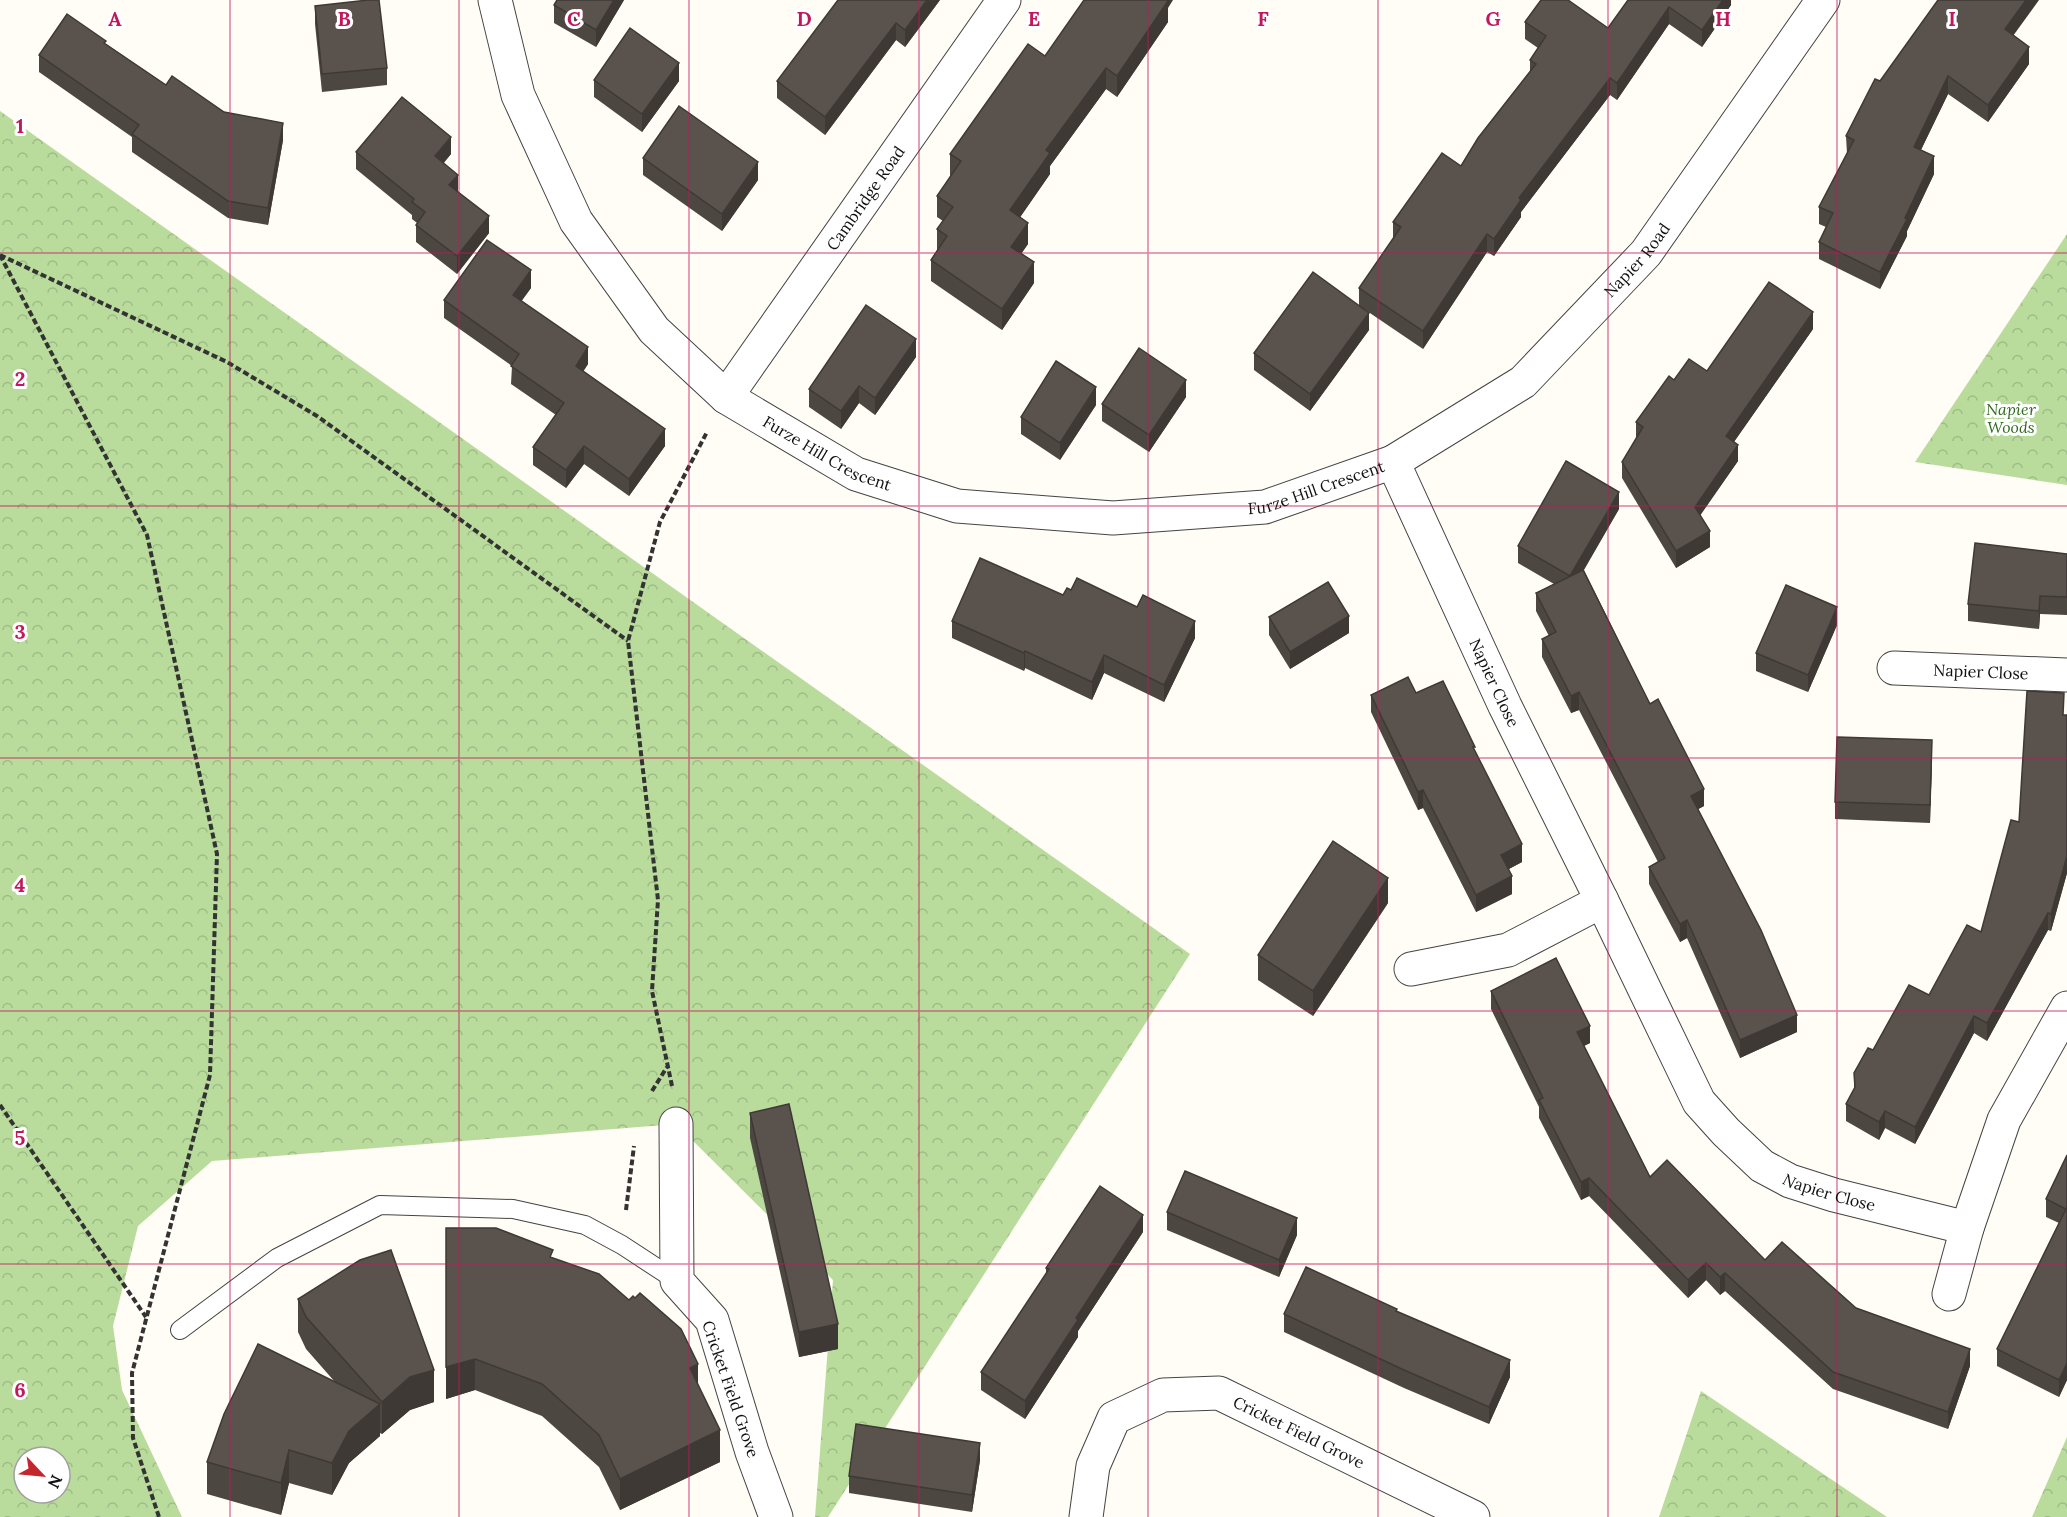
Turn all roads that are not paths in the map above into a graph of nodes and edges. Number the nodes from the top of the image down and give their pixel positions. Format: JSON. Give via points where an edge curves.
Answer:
{"nodes":[{"id":1,"x":495,"y":0,"type":"edge"},
{"id":2,"x":1004,"y":0,"type":"edge"},
{"id":3,"x":1823,"y":0,"type":"edge"},
{"id":4,"x":726,"y":397,"type":"junction"},
{"id":5,"x":1393,"y":462,"type":"junction"},
{"id":6,"x":1894,"y":668,"type":"dead end"},
{"id":7,"x":2067,"y":675,"type":"edge"},
{"id":8,"x":1602,"y":901,"type":"junction"},
{"id":9,"x":1411,"y":969,"type":"dead end"},
{"id":10,"x":2067,"y":1008,"type":"edge"},
{"id":11,"x":676,"y":1124,"type":"dead end"},
{"id":12,"x":1967,"y":1228,"type":"junction"},
{"id":13,"x":677,"y":1281,"type":"junction"},
{"id":14,"x":1949,"y":1294,"type":"dead end"},
{"id":15,"x":180,"y":1330,"type":"dead end"},
{"id":16,"x":776,"y":1517,"type":"edge"},
{"id":17,"x":1086,"y":1517,"type":"edge"},
{"id":18,"x":1473,"y":1517,"type":"edge"}],
"edges":[{"from":1,"to":4,"type":"street","name":"Furze Hill Crescent","via":[[518,95],[576,221],[654,330]]},
{"from":2,"to":4,"type":"street","name":"Cambridge Road"},
{"from":3,"to":5,"type":"street","name":"Napier Road","via":[[1646,254],[1523,382]]},
{"from":4,"to":5,"type":"street","name":"Furze Hill Crescent","via":[[856,474],[957,506],[1113,518],[1265,507]]},
{"from":5,"to":8,"type":"street","name":"Napier Close","via":[[1505,706]]},
{"from":6,"to":7,"type":"street","name":"Napier Close"},
{"from":8,"to":9,"type":"street","via":[[1508,950]]},
{"from":8,"to":12,"type":"street","name":"Napier Close","via":[[1699,1102],[1762,1166],[1790,1181],[1834,1195]]},
{"from":10,"to":12,"type":"street","via":[[2004,1120]]},
{"from":11,"to":13,"type":"street"},
{"from":12,"to":14,"type":"street"},
{"from":13,"to":15,"type":"lane","via":[[585,1225],[513,1209],[380,1205],[277,1258]]},
{"from":13,"to":16,"type":"street","name":"Cricket Field Grove","via":[[712,1320]]},
{"from":17,"to":18,"type":"street","name":"Cricket Field Grove","via":[[1093,1466],[1114,1418],[1163,1395],[1219,1393]]}]}
